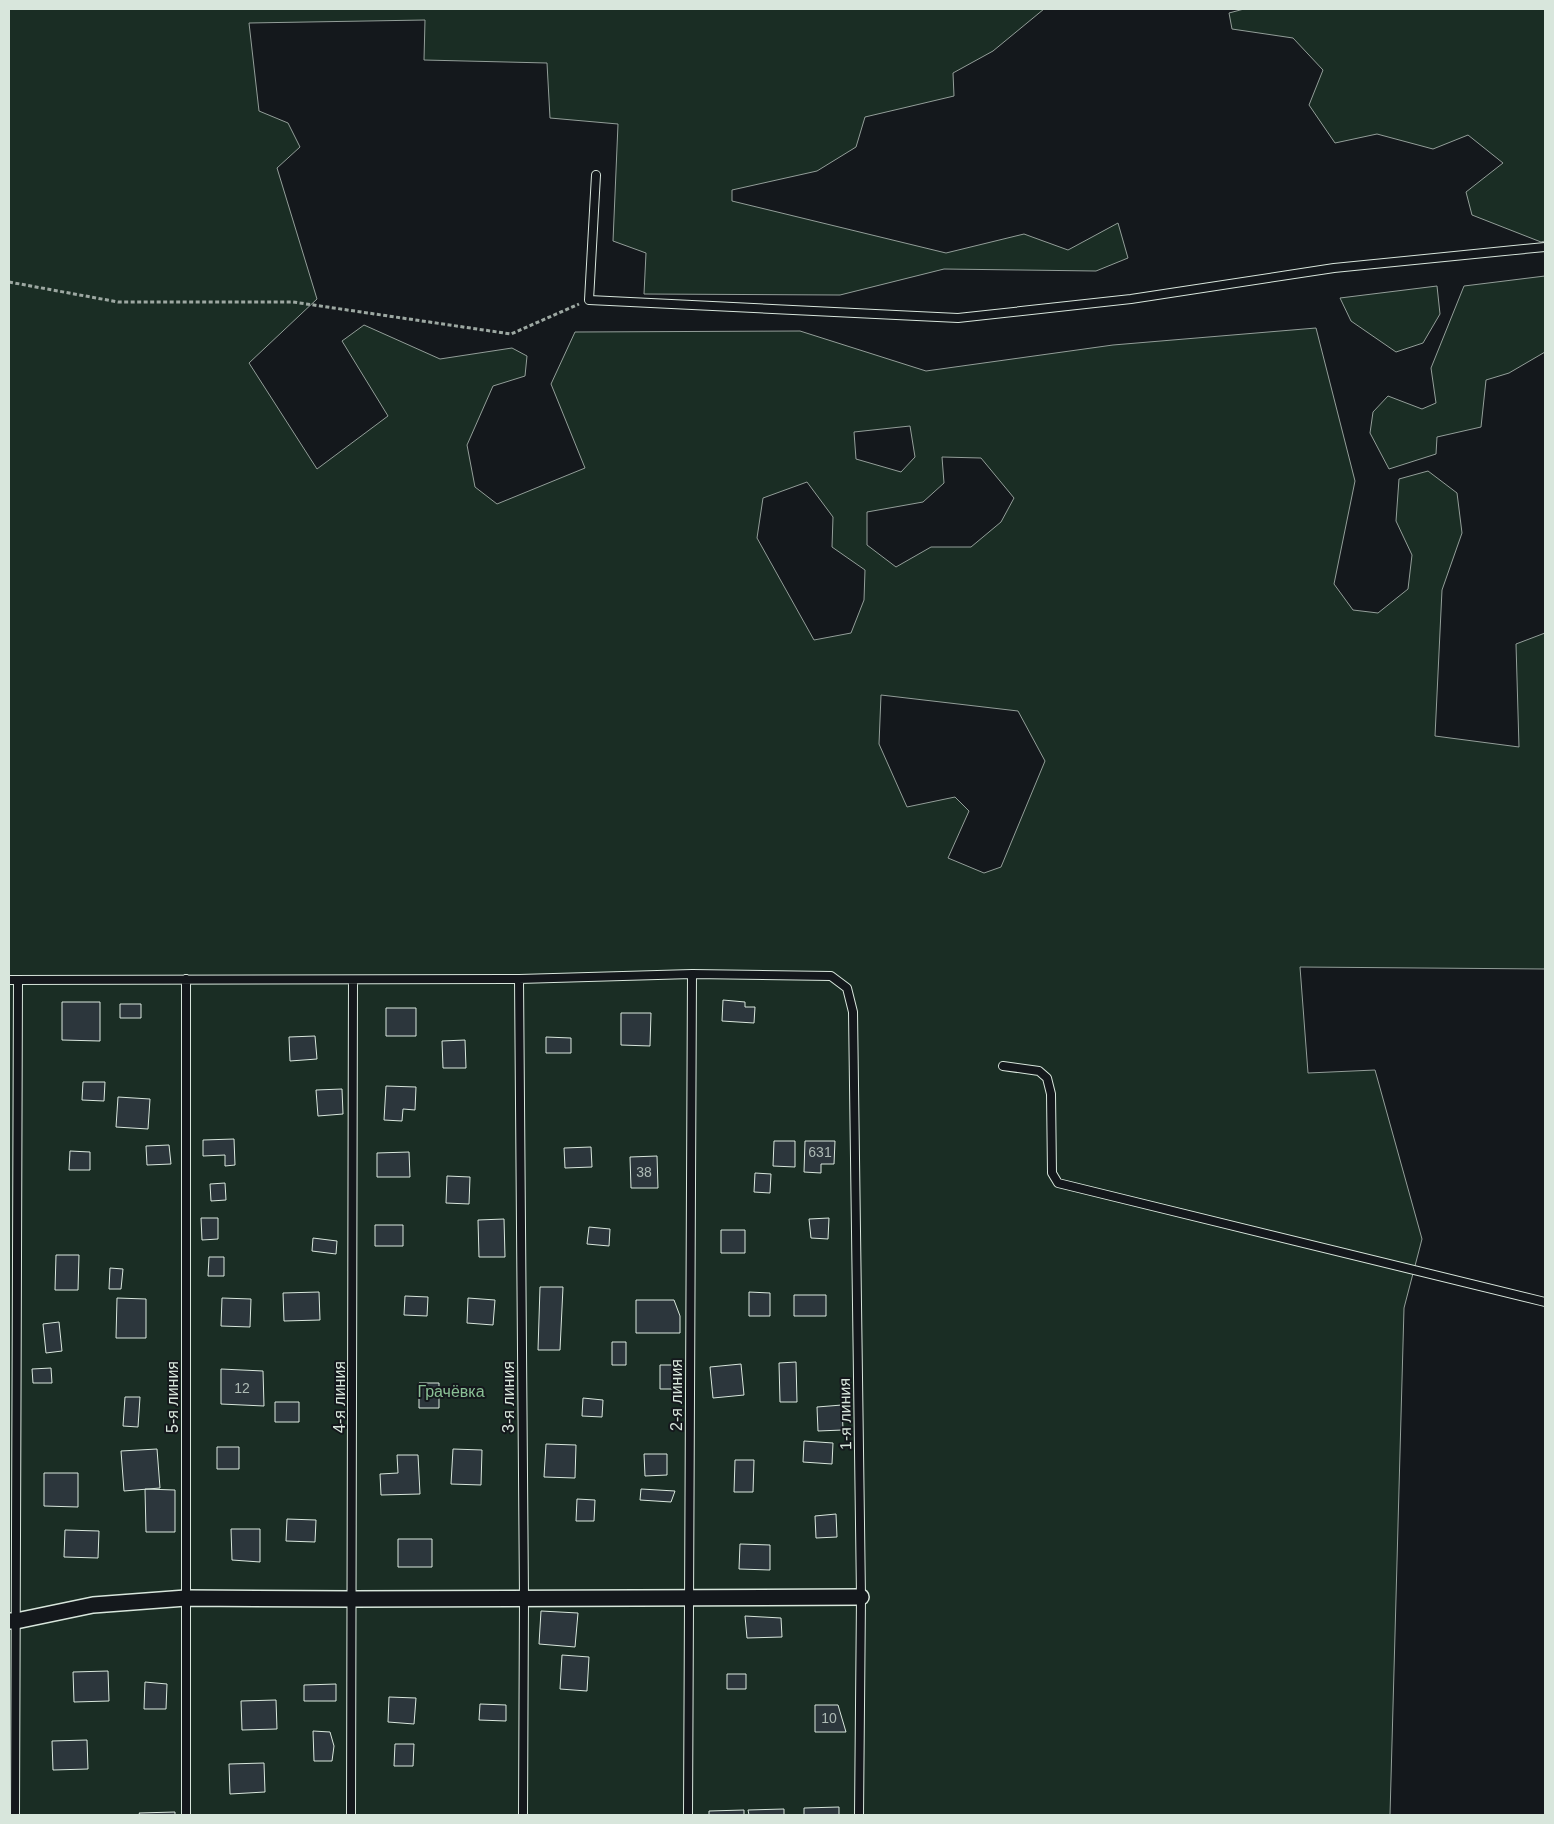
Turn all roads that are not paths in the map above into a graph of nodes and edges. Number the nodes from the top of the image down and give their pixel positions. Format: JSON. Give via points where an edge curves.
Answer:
{"nodes":[{"id":1,"x":596,"y":175,"type":"dead end"},
{"id":2,"x":1545,"y":247,"type":"edge"},
{"id":3,"x":692,"y":974,"type":"junction"},
{"id":4,"x":186,"y":979,"type":"junction"},
{"id":5,"x":519,"y":979,"type":"junction"},
{"id":6,"x":9,"y":980,"type":"edge"},
{"id":7,"x":18,"y":980,"type":"junction"},
{"id":8,"x":353,"y":980,"type":"junction"},
{"id":9,"x":1003,"y":1066,"type":"dead end"},
{"id":10,"x":1545,"y":1302,"type":"edge"},
{"id":11,"x":861,"y":1597,"type":"junction"},
{"id":12,"x":186,"y":1598,"type":"junction"},
{"id":13,"x":524,"y":1598,"type":"junction"},
{"id":14,"x":688,"y":1598,"type":"junction"},
{"id":15,"x":352,"y":1599,"type":"junction"},
{"id":16,"x":12,"y":1621,"type":"edge"},
{"id":17,"x":15,"y":1815,"type":"edge"},
{"id":18,"x":186,"y":1815,"type":"edge"},
{"id":19,"x":351,"y":1815,"type":"edge"},
{"id":20,"x":523,"y":1815,"type":"edge"},
{"id":21,"x":688,"y":1815,"type":"edge"},
{"id":22,"x":859,"y":1815,"type":"edge"}],
"edges":[{"from":1,"to":2,"type":"lane","via":[[589,300],[958,318],[1131,299],[1334,268]]},
{"from":3,"to":5,"type":"lane","name":"1-я линия"},
{"from":3,"to":11,"type":"lane","name":"1-я линия","via":[[831,976],[847,988],[853,1012]]},
{"from":3,"to":14,"type":"lane","name":"2-я линия"},
{"from":4,"to":7,"type":"lane","name":"1-я линия"},
{"from":4,"to":8,"type":"lane","name":"1-я линия"},
{"from":4,"to":12,"type":"lane","name":"5-я линия"},
{"from":5,"to":8,"type":"lane","name":"1-я линия"},
{"from":5,"to":13,"type":"lane","name":"3-я линия"},
{"from":6,"to":7,"type":"lane","name":"1-я линия"},
{"from":7,"to":16,"type":"lane"},
{"from":8,"to":15,"type":"lane","name":"4-я линия"},
{"from":9,"to":10,"type":"lane","via":[[1038,1071],[1047,1078],[1051,1094],[1052,1173],[1058,1183]]},
{"from":11,"to":14,"type":"street"},
{"from":11,"to":22,"type":"lane","name":"1-я линия"},
{"from":12,"to":15,"type":"street"},
{"from":12,"to":16,"type":"street","via":[[92,1605]]},
{"from":12,"to":18,"type":"lane","name":"5-я линия"},
{"from":13,"to":14,"type":"street"},
{"from":13,"to":15,"type":"street"},
{"from":13,"to":20,"type":"lane","name":"3-я линия"},
{"from":14,"to":21,"type":"lane","name":"2-я линия"},
{"from":15,"to":19,"type":"lane","name":"4-я линия"},
{"from":16,"to":17,"type":"lane"}]}
